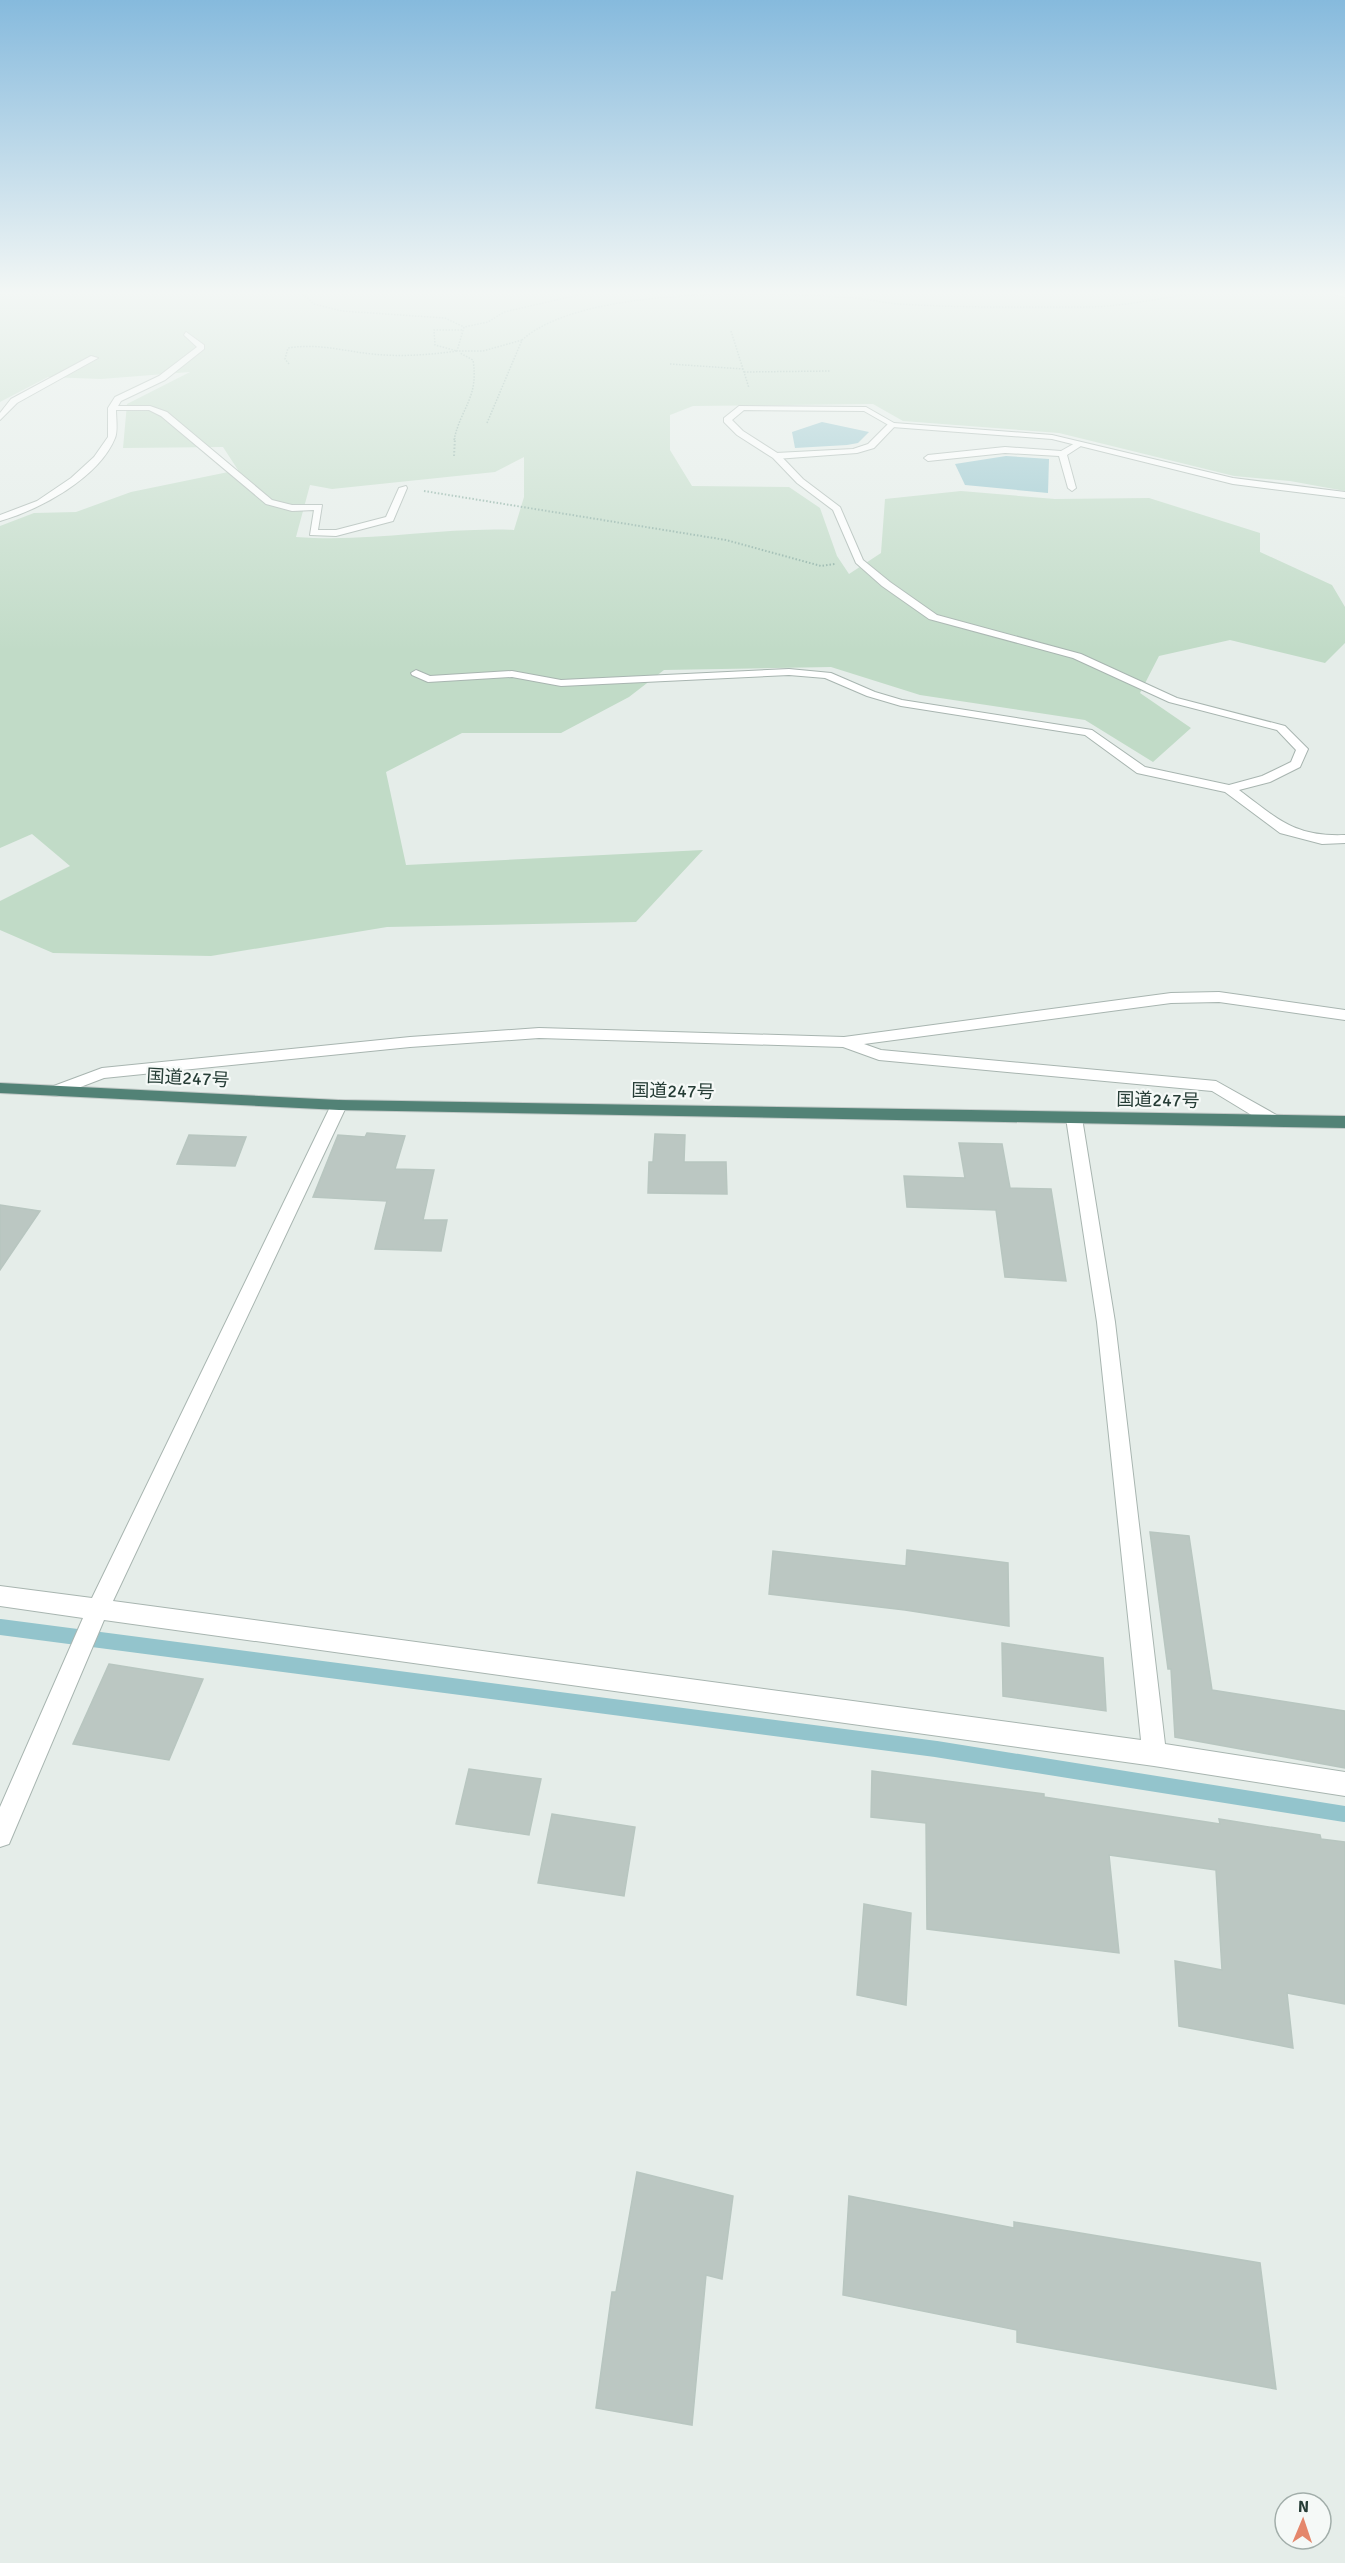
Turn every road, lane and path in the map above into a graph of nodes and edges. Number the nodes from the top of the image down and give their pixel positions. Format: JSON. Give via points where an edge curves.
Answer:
{"nodes":[{"id":1,"x":112,"y":412,"type":"edge"},
{"id":2,"x":158,"y":412,"type":"edge"},
{"id":3,"x":467,"y":412,"type":"edge"},
{"id":4,"x":492,"y":412,"type":"edge"},
{"id":5,"x":737,"y":412,"type":"edge"},
{"id":6,"x":870,"y":412,"type":"edge"},
{"id":7,"x":487,"y":423,"type":"dead end"},
{"id":8,"x":892,"y":425,"type":"junction"},
{"id":9,"x":1080,"y":444,"type":"junction"},
{"id":10,"x":1063,"y":454,"type":"junction"},
{"id":11,"x":454,"y":456,"type":"dead end"},
{"id":12,"x":776,"y":456,"type":"junction"},
{"id":13,"x":928,"y":458,"type":"dead end"},
{"id":14,"x":403,"y":488,"type":"joint"},
{"id":15,"x":1072,"y":488,"type":"dead end"},
{"id":16,"x":1345,"y":495,"type":"edge"},
{"id":17,"x":0,"y":518,"type":"edge"},
{"id":18,"x":859,"y":561,"type":"junction"},
{"id":19,"x":416,"y":673,"type":"dead end"},
{"id":20,"x":1229,"y":789,"type":"junction"},
{"id":21,"x":1345,"y":838,"type":"edge"},
{"id":22,"x":1345,"y":1015,"type":"edge"},
{"id":23,"x":845,"y":1042,"type":"junction"},
{"id":24,"x":0,"y":1088,"type":"edge"},
{"id":25,"x":57,"y":1091,"type":"junction"},
{"id":26,"x":339,"y":1105,"type":"junction"},
{"id":27,"x":1074,"y":1118,"type":"junction"},
{"id":28,"x":1274,"y":1121,"type":"junction"},
{"id":29,"x":1345,"y":1122,"type":"edge"},
{"id":30,"x":0,"y":1596,"type":"edge"},
{"id":31,"x":97,"y":1611,"type":"junction"},
{"id":32,"x":1154,"y":1754,"type":"junction"},
{"id":33,"x":1345,"y":1784,"type":"edge"},
{"id":34,"x":0,"y":1835,"type":"edge"}],
"edges":[{"from":1,"to":17,"type":"street","via":[[112,436],[97,459],[40,503]]},
{"from":2,"to":14,"type":"street","via":[[269,502],[292,508],[319,507],[313,533],[336,533],[390,519]]},
{"from":3,"to":11,"type":"path","via":[[452,447]]},
{"from":4,"to":7,"type":"path"},
{"from":5,"to":12,"type":"street","via":[[727,420]]},
{"from":6,"to":8,"type":"street"},
{"from":8,"to":9,"type":"street","via":[[1052,437]]},
{"from":8,"to":12,"type":"street","via":[[871,446],[854,451]]},
{"from":9,"to":10,"type":"street"},
{"from":9,"to":16,"type":"street","via":[[1233,481]]},
{"from":10,"to":13,"type":"street","via":[[1005,450]]},
{"from":10,"to":15,"type":"street"},
{"from":12,"to":18,"type":"street","via":[[800,481],[837,509]]},
{"from":14,"to":18,"type":"path","via":[[726,540],[821,566]]},
{"from":18,"to":20,"type":"street","via":[[933,617],[1077,656],[1173,700],[1281,728],[1302,749],[1296,765],[1266,779]]},
{"from":19,"to":20,"type":"street","via":[[428,679],[512,674],[561,683],[789,672],[827,675],[901,703],[1088,732],[1141,770]]},
{"from":20,"to":21,"type":"street","via":[[1285,830],[1322,840]]},
{"from":22,"to":23,"type":"street","via":[[1219,997],[1171,998]]},
{"from":23,"to":25,"type":"street","via":[[538,1033],[102,1073]]},
{"from":23,"to":28,"type":"street","via":[[879,1055],[1216,1086]]},
{"from":24,"to":25,"type":"highway","name":"国道247号"},
{"from":25,"to":26,"type":"highway","name":"国道247号"},
{"from":26,"to":27,"type":"highway","name":"国道247号"},
{"from":26,"to":31,"type":"street"},
{"from":27,"to":28,"type":"highway","name":"国道247号"},
{"from":27,"to":32,"type":"street","via":[[1106,1322]]},
{"from":28,"to":29,"type":"highway","name":"国道247号"},
{"from":30,"to":31,"type":"street"},
{"from":31,"to":32,"type":"street"},
{"from":31,"to":34,"type":"street"},
{"from":32,"to":33,"type":"street"}]}
